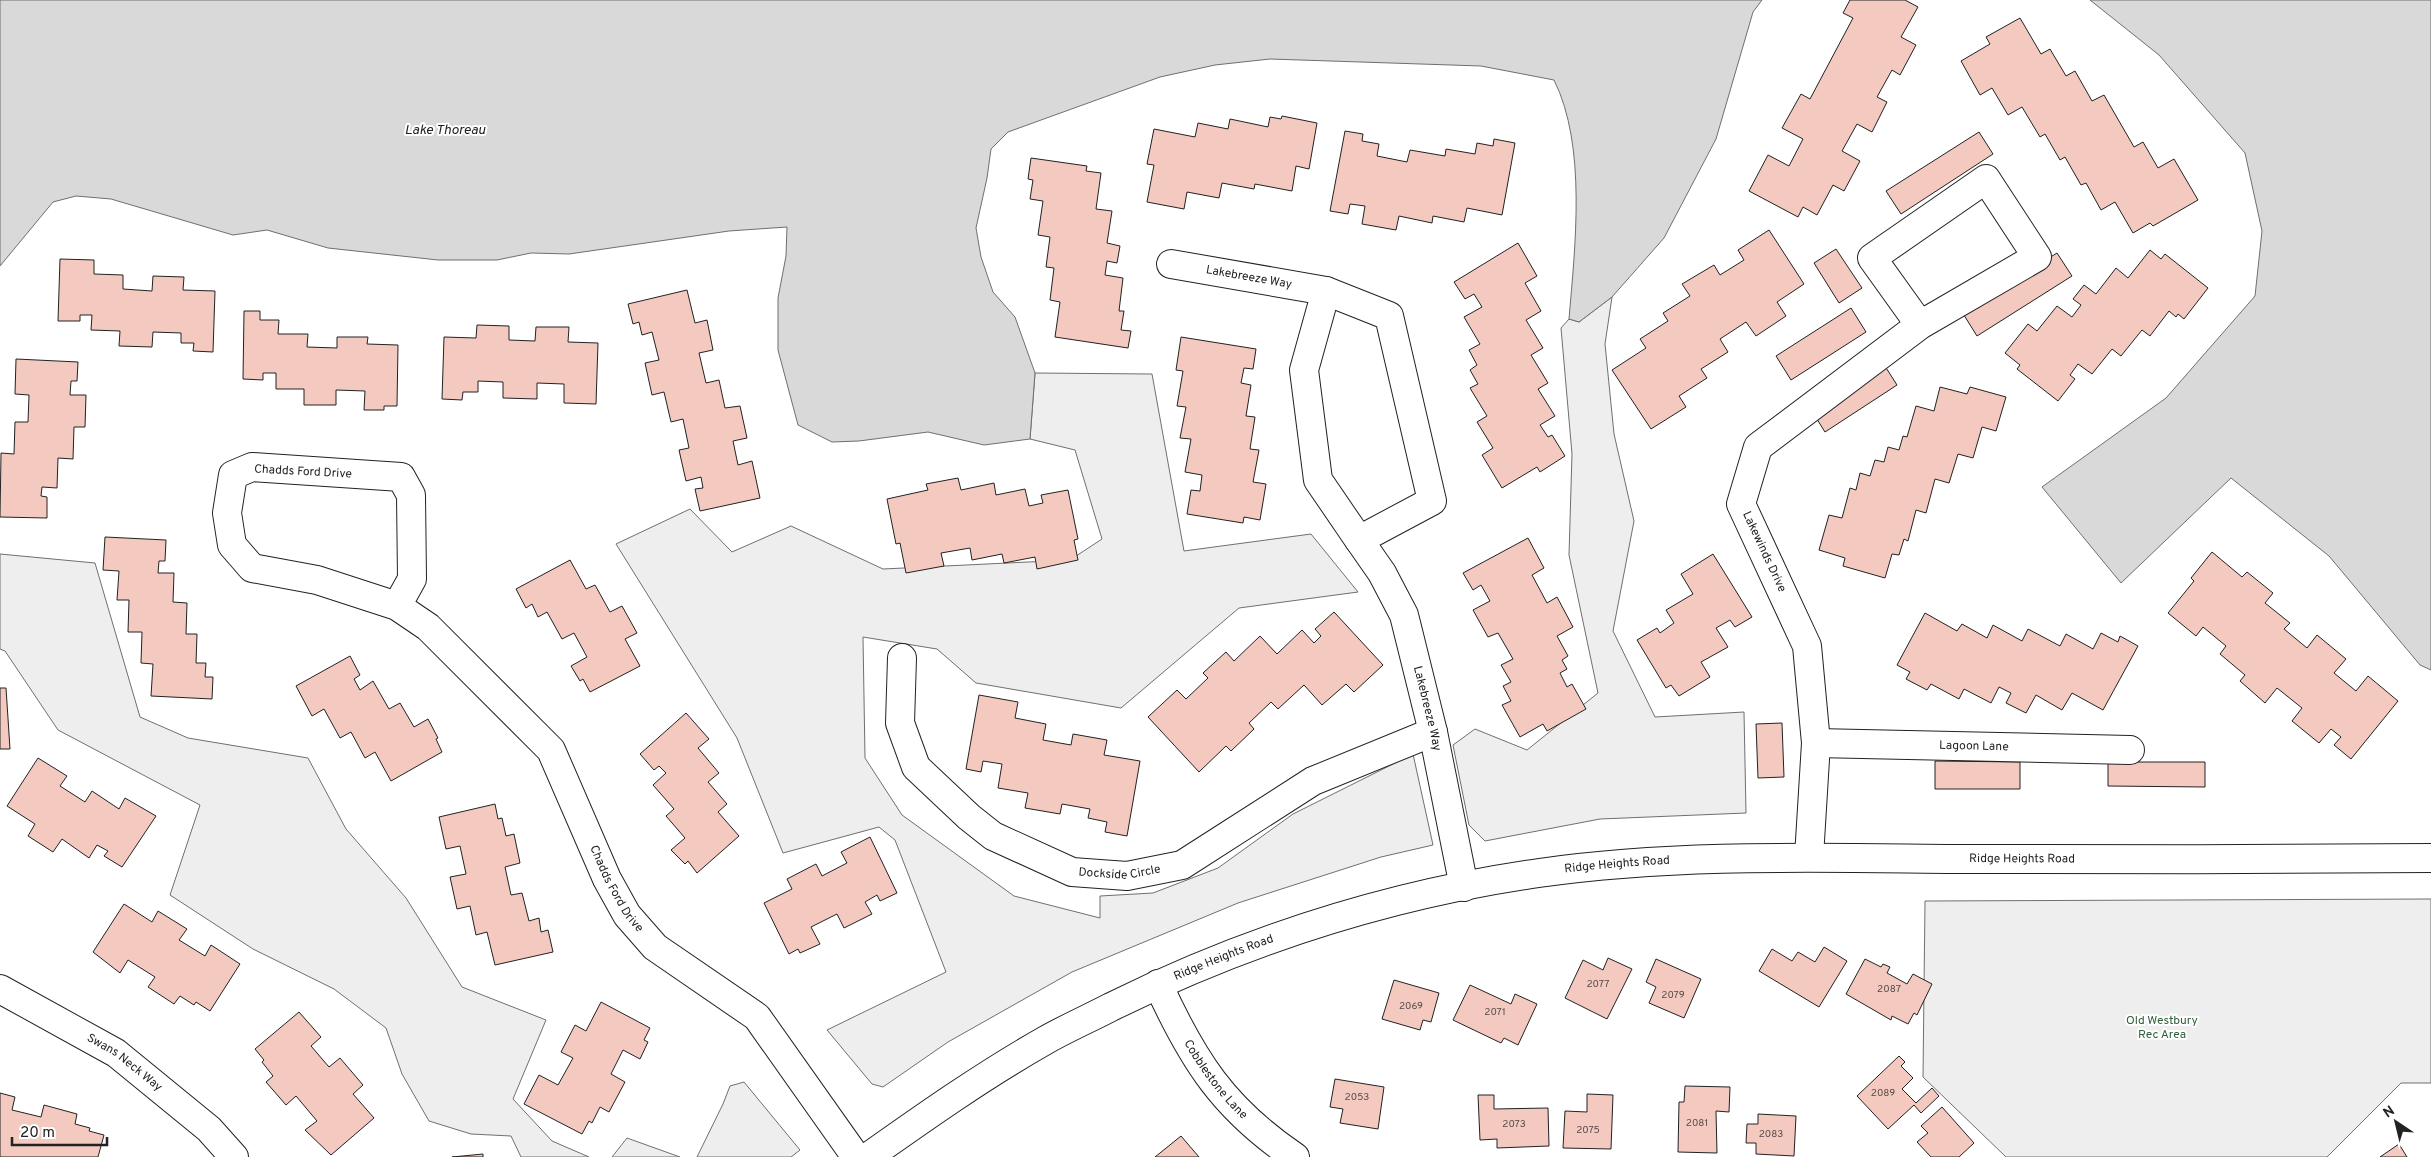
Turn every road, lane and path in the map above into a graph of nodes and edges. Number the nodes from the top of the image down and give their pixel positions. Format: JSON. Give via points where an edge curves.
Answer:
{"nodes":[{"id":1,"x":1171,"y":264,"type":"dead end"},
{"id":2,"x":1326,"y":291,"type":"junction"},
{"id":3,"x":1920,"y":325,"type":"junction"},
{"id":4,"x":1359,"y":540,"type":"junction"},
{"id":5,"x":397,"y":606,"type":"junction"},
{"id":6,"x":902,"y":658,"type":"dead end"},
{"id":7,"x":1433,"y":732,"type":"junction"},
{"id":8,"x":1816,"y":743,"type":"junction"},
{"id":9,"x":2130,"y":750,"type":"dead end"},
{"id":10,"x":1809,"y":857,"type":"junction"},
{"id":11,"x":2431,"y":858,"type":"edge"},
{"id":12,"x":1464,"y":886,"type":"junction"},
{"id":13,"x":1158,"y":984,"type":"junction"},
{"id":14,"x":0,"y":989,"type":"edge"},
{"id":15,"x":234,"y":1157,"type":"edge"},
{"id":16,"x":856,"y":1157,"type":"edge"},
{"id":17,"x":868,"y":1157,"type":"edge"},
{"id":18,"x":1294,"y":1157,"type":"edge"}],
"edges":[{"from":1,"to":2,"type":"street","name":"Lakebreeze Way"},
{"from":2,"to":4,"type":"street","name":"Lakebreeze Way","via":[[1304,370],[1318,480]]},
{"from":2,"to":4,"type":"street","name":"Lakebreeze Way","via":[[1389,316],[1432,501]]},
{"from":3,"to":3,"type":"street","name":"Lakewinds Drive","via":[[1872,258],[1986,179],[2038,257]]},
{"from":3,"to":8,"type":"street","name":"Lakewinds Drive","via":[[1758,447],[1741,504],[1807,646]]},
{"from":4,"to":7,"type":"street","name":"Lakebreeze Way","via":[[1382,573],[1404,615]]},
{"from":5,"to":5,"type":"street","name":"Chadds Ford Drive","via":[[412,579],[411,495],[401,477],[252,467],[233,475],[227,513],[232,545],[252,568],[317,580]]},
{"from":5,"to":16,"type":"street","name":"Chadds Ford Drive","via":[[428,627],[551,750],[607,879],[627,915],[655,947],[757,1017]]},
{"from":6,"to":7,"type":"street","name":"Dockside Circle","via":[[900,723],[916,767],[993,836],[1072,872],[1127,876],[1182,865],[1313,781]]},
{"from":7,"to":12,"type":"street","name":"Lakebreeze Way"},
{"from":8,"to":9,"type":"street","name":"Lagoon Lane"},
{"from":8,"to":10,"type":"street","name":"Lakewinds Drive"},
{"from":10,"to":11,"type":"street","name":"Ridge Heights Road"},
{"from":10,"to":12,"type":"street","name":"Ridge Heights Road","via":[[1624,864],[1540,873]]},
{"from":12,"to":13,"type":"street","name":"Ridge Heights Road","via":[[1312,926]]},
{"from":13,"to":17,"type":"street","name":"Ridge Heights Road","via":[[1048,1038],[957,1093]]},
{"from":13,"to":18,"type":"street","name":"Cobblestone Lane","via":[[1196,1060],[1228,1101],[1264,1136]]},
{"from":14,"to":15,"type":"street","name":"Swans Neck Way","via":[[116,1053],[209,1129]]}]}
